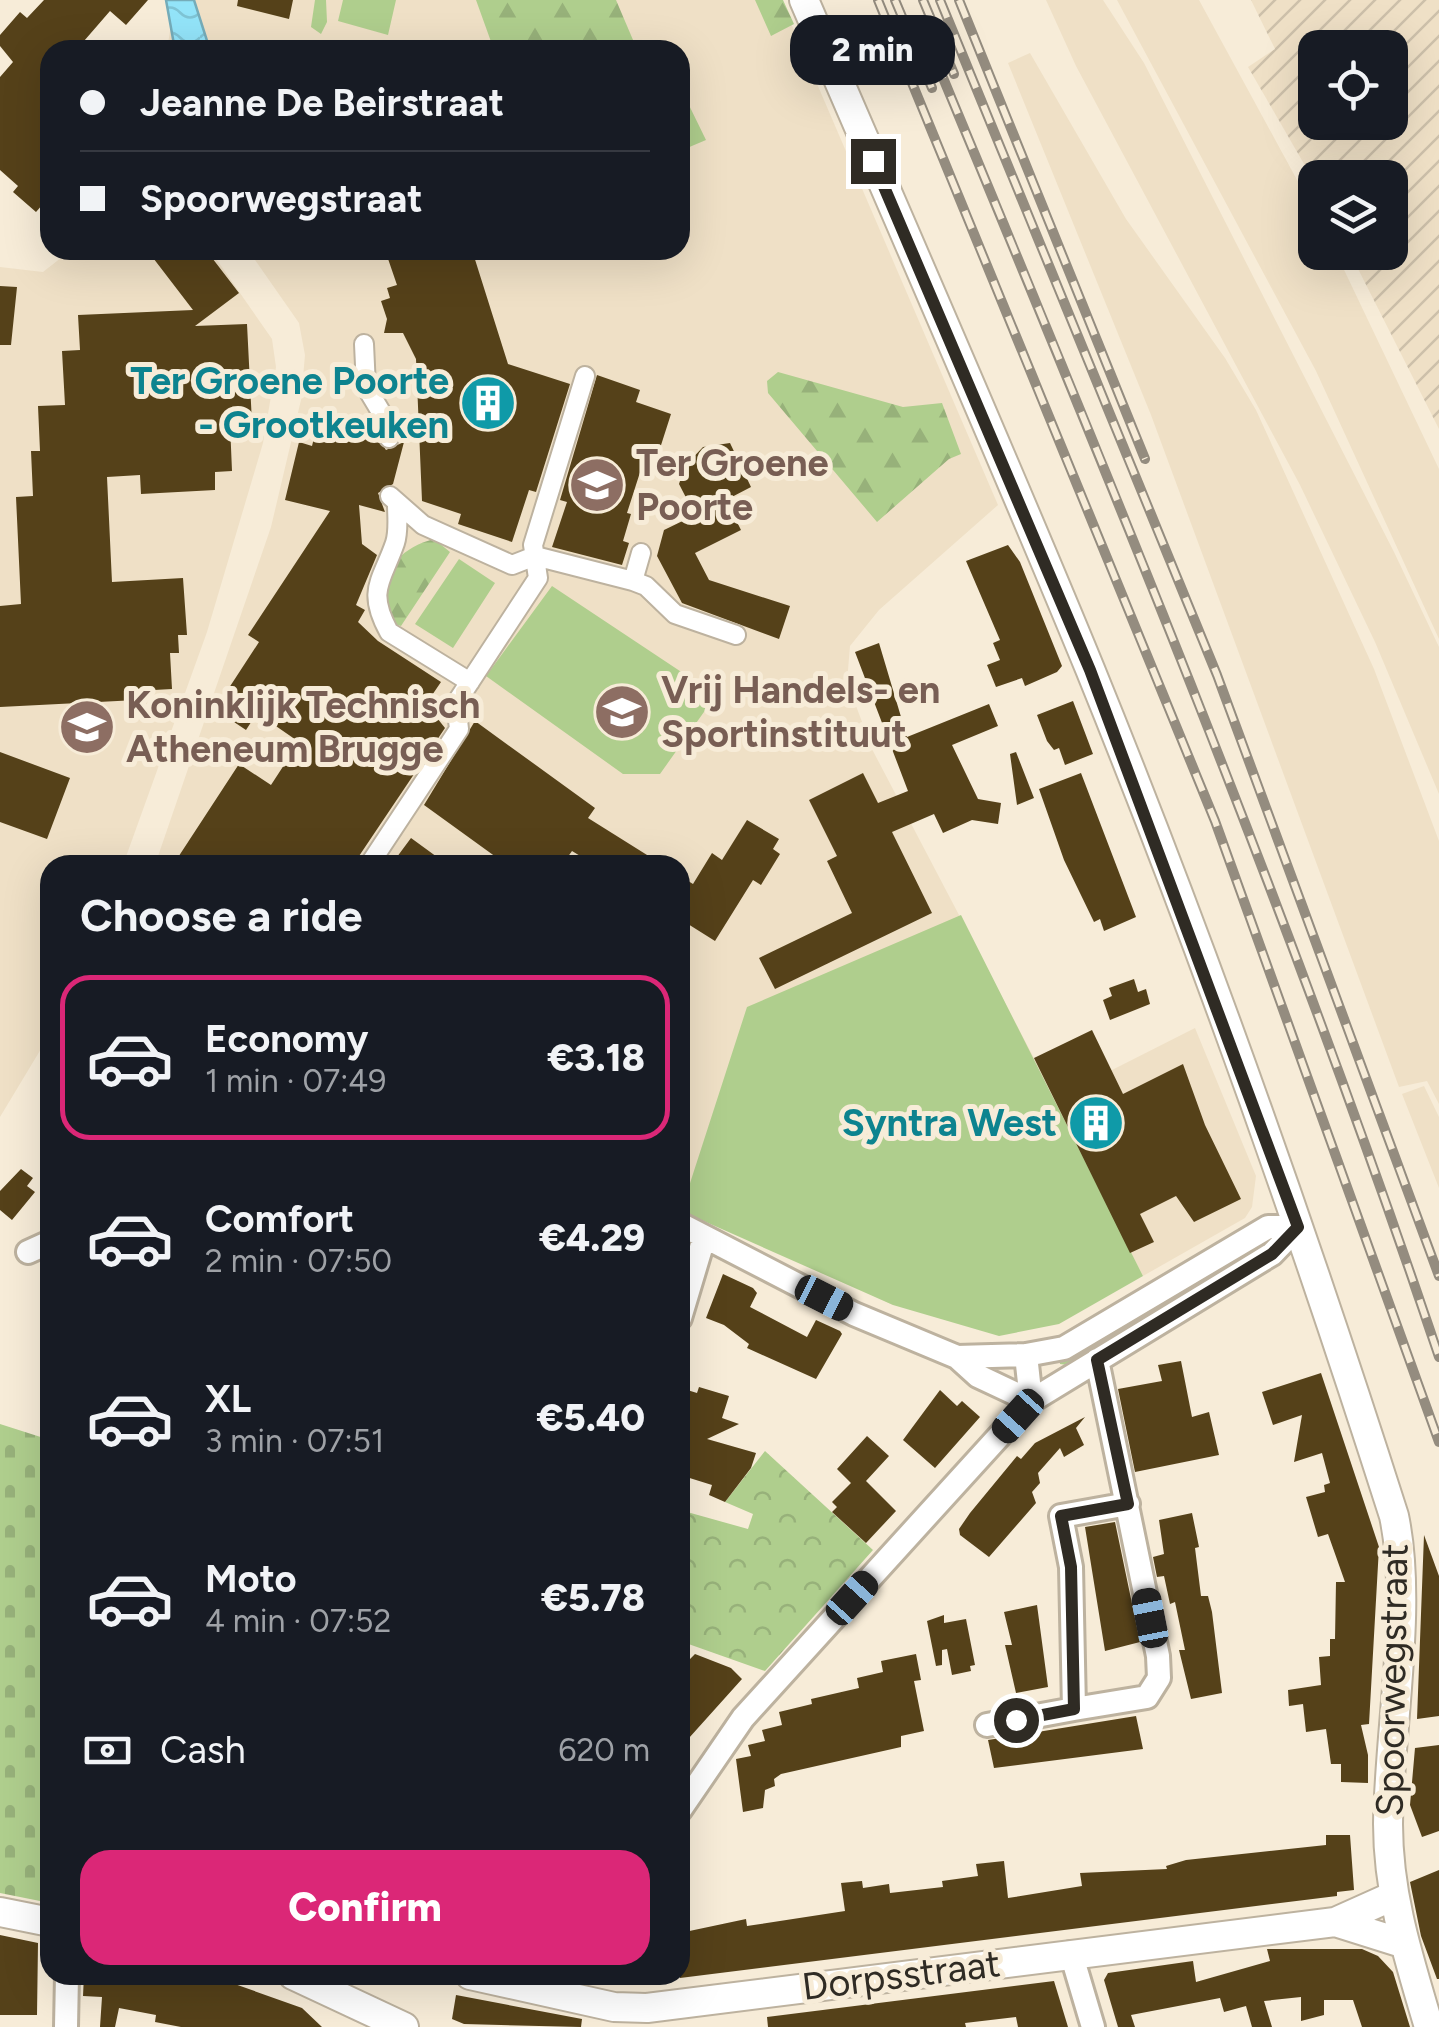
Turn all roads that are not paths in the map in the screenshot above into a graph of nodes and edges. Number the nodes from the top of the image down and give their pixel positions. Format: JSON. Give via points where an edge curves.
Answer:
{"nodes":[{"id":1,"x":804,"y":0,"type":"edge"},
{"id":2,"x":364,"y":344,"type":"dead end"},
{"id":3,"x":585,"y":376,"type":"dead end"},
{"id":4,"x":389,"y":438,"type":"dead end"},
{"id":5,"x":641,"y":553,"type":"dead end"},
{"id":6,"x":535,"y":556,"type":"junction"},
{"id":7,"x":633,"y":581,"type":"junction"},
{"id":8,"x":736,"y":635,"type":"dead end"},
{"id":9,"x":470,"y":682,"type":"junction"},
{"id":10,"x":376,"y":855,"type":"edge"},
{"id":11,"x":1298,"y":1227,"type":"junction"},
{"id":12,"x":690,"y":1230,"type":"edge"},
{"id":13,"x":704,"y":1238,"type":"junction"},
{"id":14,"x":1196,"y":1272,"type":"junction"},
{"id":15,"x":690,"y":1285,"type":"edge"},
{"id":16,"x":1208,"y":1292,"type":"junction"},
{"id":17,"x":1026,"y":1355,"type":"junction"},
{"id":18,"x":958,"y":1357,"type":"junction"},
{"id":19,"x":1097,"y":1360,"type":"junction"},
{"id":20,"x":1031,"y":1402,"type":"junction"},
{"id":21,"x":1128,"y":1504,"type":"junction"},
{"id":22,"x":1074,"y":1709,"type":"junction"},
{"id":23,"x":988,"y":1725,"type":"dead end"},
{"id":24,"x":690,"y":1770,"type":"edge"},
{"id":25,"x":704,"y":1775,"type":"junction"},
{"id":26,"x":690,"y":1795,"type":"edge"},
{"id":27,"x":1393,"y":1896,"type":"junction"},
{"id":28,"x":0,"y":1912,"type":"edge"},
{"id":29,"x":40,"y":1920,"type":"edge"},
{"id":30,"x":1335,"y":1922,"type":"junction"},
{"id":31,"x":1405,"y":1944,"type":"junction"},
{"id":32,"x":1071,"y":1953,"type":"junction"},
{"id":33,"x":67,"y":1985,"type":"edge"},
{"id":34,"x":315,"y":1985,"type":"edge"},
{"id":35,"x":550,"y":1985,"type":"edge"},
{"id":36,"x":66,"y":2027,"type":"edge"},
{"id":37,"x":404,"y":2027,"type":"edge"},
{"id":38,"x":1093,"y":2027,"type":"edge"},
{"id":39,"x":1430,"y":2027,"type":"edge"}],
"edges":[{"from":1,"to":11,"type":"street","name":"Spoorwegstraat","via":[[1090,670]]},
{"from":2,"to":4,"type":"street","via":[[366,386]]},
{"from":3,"to":6,"type":"street"},
{"from":5,"to":7,"type":"street"},
{"from":6,"to":7,"type":"street"},
{"from":6,"to":9,"type":"street","via":[[538,578]]},
{"from":6,"to":9,"type":"street","via":[[512,565],[423,524],[394,500],[394,548],[378,579],[382,619],[389,632]]},
{"from":7,"to":8,"type":"street","via":[[675,614]]},
{"from":9,"to":10,"type":"street","via":[[456,703],[458,729]]},
{"from":11,"to":14,"type":"street","via":[[1268,1227]]},
{"from":11,"to":16,"type":"street","via":[[1272,1254]]},
{"from":11,"to":27,"type":"street","name":"Spoorwegstraat","via":[[1398,1543],[1388,1824]]},
{"from":12,"to":13,"type":"street"},
{"from":13,"to":15,"type":"street"},
{"from":13,"to":18,"type":"street","via":[[854,1314]]},
{"from":14,"to":16,"type":"street"},
{"from":14,"to":17,"type":"street","via":[[1064,1348]]},
{"from":16,"to":19,"type":"street"},
{"from":17,"to":18,"type":"street"},
{"from":17,"to":20,"type":"street"},
{"from":18,"to":20,"type":"street","via":[[978,1376]]},
{"from":19,"to":20,"type":"street"},
{"from":19,"to":21,"type":"street"},
{"from":20,"to":25,"type":"street","via":[[743,1718]]},
{"from":21,"to":22,"type":"street","via":[[1061,1516],[1071,1567]]},
{"from":21,"to":22,"type":"street","via":[[1159,1678],[1147,1698]]},
{"from":22,"to":23,"type":"street"},
{"from":24,"to":25,"type":"street"},
{"from":25,"to":26,"type":"street"},
{"from":27,"to":30,"type":"street","name":"Dorpsstraat"},
{"from":27,"to":31,"type":"street","name":"Spoorwegstraat"},
{"from":28,"to":29,"type":"street"},
{"from":30,"to":31,"type":"street","name":"Dorpsstraat"},
{"from":30,"to":32,"type":"street","name":"Dorpsstraat"},
{"from":31,"to":39,"type":"street","name":"Spoorwegstraat"},
{"from":32,"to":35,"type":"street","name":"Dorpsstraat","via":[[646,2008],[614,2007]]},
{"from":32,"to":38,"type":"street"},
{"from":33,"to":36,"type":"street"},
{"from":34,"to":37,"type":"street"}]}
